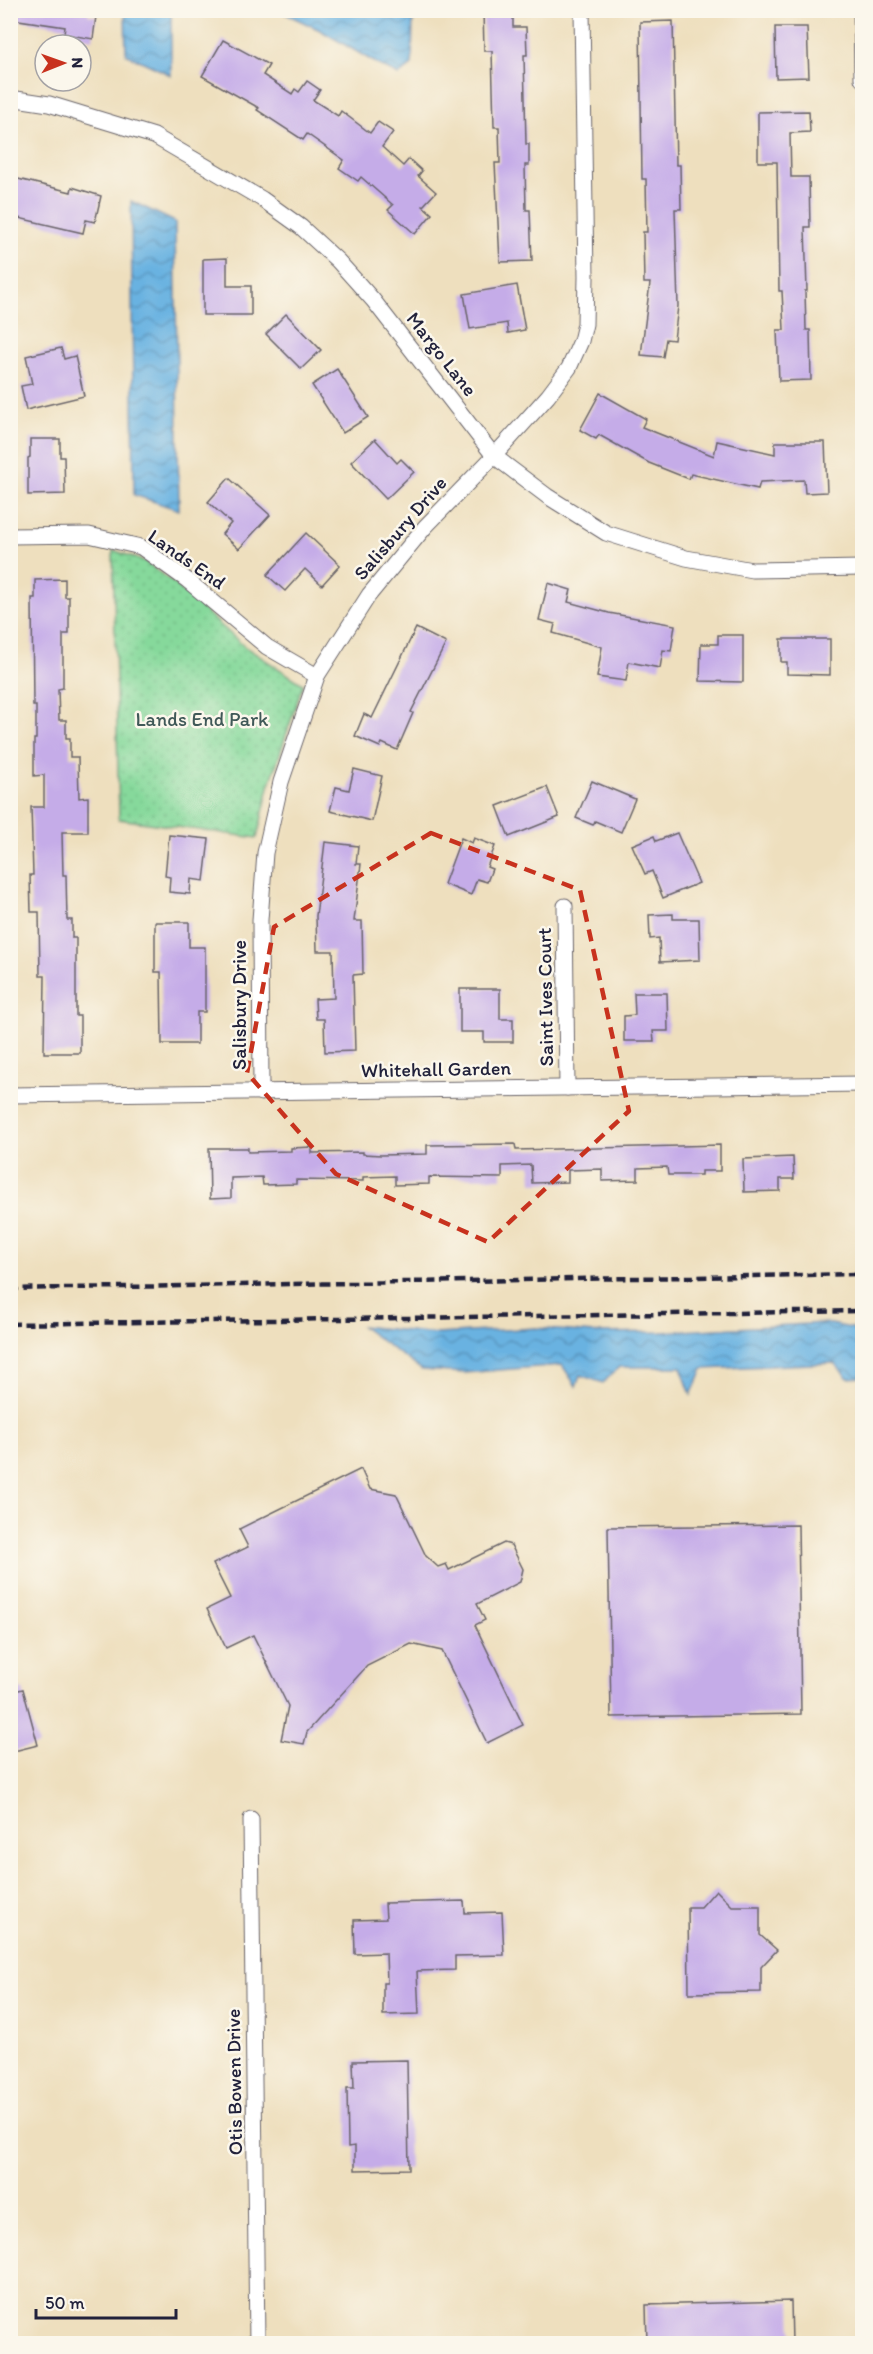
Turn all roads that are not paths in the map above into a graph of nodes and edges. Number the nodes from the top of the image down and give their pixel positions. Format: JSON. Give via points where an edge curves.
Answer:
{"nodes":[{"id":1,"x":582,"y":10,"type":"edge"},
{"id":2,"x":861,"y":10,"type":"edge"},
{"id":3,"x":862,"y":79,"type":"edge"},
{"id":4,"x":10,"y":98,"type":"edge"},
{"id":5,"x":494,"y":456,"type":"junction"},
{"id":6,"x":10,"y":536,"type":"edge"},
{"id":7,"x":862,"y":568,"type":"edge"},
{"id":8,"x":317,"y":676,"type":"junction"},
{"id":9,"x":565,"y":906,"type":"dead end"},
{"id":10,"x":862,"y":1084,"type":"edge"},
{"id":11,"x":567,"y":1088,"type":"junction"},
{"id":12,"x":261,"y":1093,"type":"junction"},
{"id":13,"x":10,"y":1095,"type":"edge"},
{"id":14,"x":251,"y":1819,"type":"dead end"},
{"id":15,"x":257,"y":2343,"type":"edge"}],
"edges":[{"from":1,"to":5,"type":"street","name":"Salisbury Drive","via":[[585,324],[569,368]]},
{"from":2,"to":3,"type":"street"},
{"from":4,"to":5,"type":"street","name":"Margo Lane","via":[[49,104],[154,136],[262,199],[301,227],[373,300]]},
{"from":5,"to":7,"type":"street","name":"Margo Lane","via":[[606,533],[686,558],[752,570]]},
{"from":5,"to":8,"type":"street","name":"Salisbury Drive","via":[[425,527],[369,595]]},
{"from":6,"to":8,"type":"street","name":"Lands End","via":[[89,535],[141,547],[267,647]]},
{"from":8,"to":12,"type":"street","name":"Salisbury Drive","via":[[281,782],[265,853],[260,920]]},
{"from":9,"to":11,"type":"street","name":"Saint Ives Court"},
{"from":10,"to":11,"type":"street","name":"Whitehall Garden"},
{"from":11,"to":12,"type":"street","name":"Whitehall Garden"},
{"from":12,"to":13,"type":"street","name":"Whitehall Garden"},
{"from":14,"to":15,"type":"street","name":"Otis Bowen Drive"}]}
